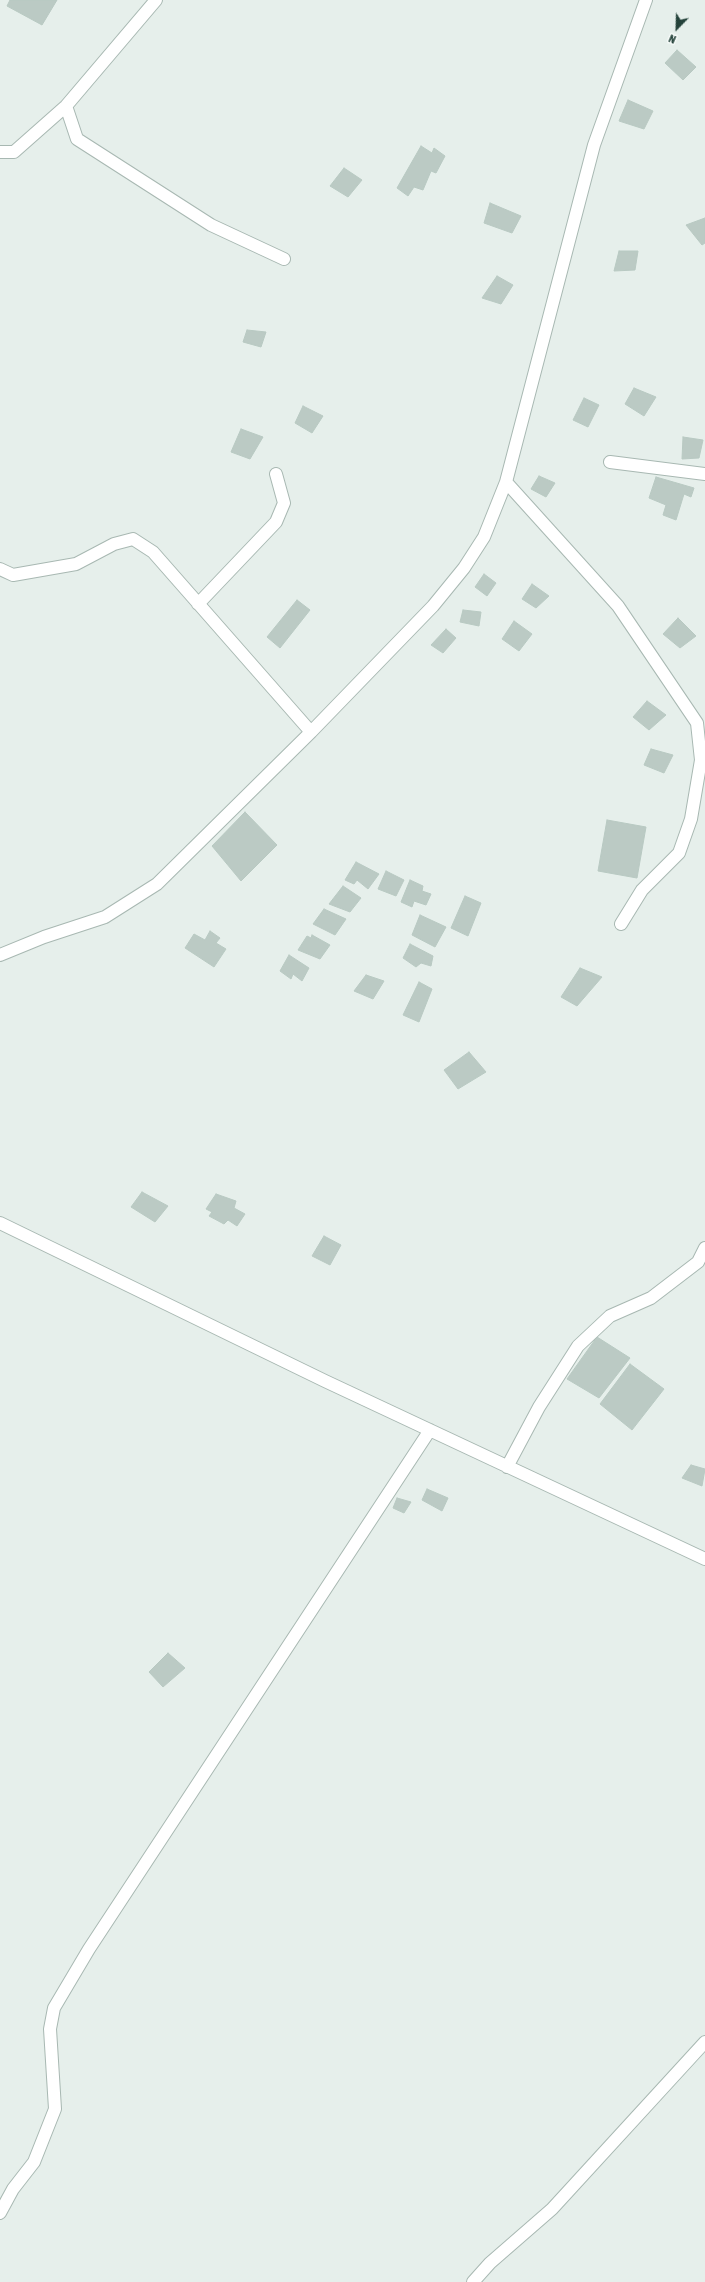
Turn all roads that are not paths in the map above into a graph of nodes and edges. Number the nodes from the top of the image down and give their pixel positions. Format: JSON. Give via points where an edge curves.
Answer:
{"nodes":[{"id":1,"x":156,"y":0,"type":"edge"},
{"id":2,"x":646,"y":0,"type":"edge"},
{"id":3,"x":66,"y":106,"type":"junction"},
{"id":4,"x":0,"y":152,"type":"edge"},
{"id":5,"x":284,"y":259,"type":"dead end"},
{"id":6,"x":610,"y":462,"type":"dead end"},
{"id":7,"x":276,"y":474,"type":"dead end"},
{"id":8,"x":705,"y":474,"type":"edge"},
{"id":9,"x":506,"y":482,"type":"junction"},
{"id":10,"x":0,"y":569,"type":"edge"},
{"id":11,"x":198,"y":604,"type":"junction"},
{"id":12,"x":311,"y":732,"type":"junction"},
{"id":13,"x":621,"y":924,"type":"dead end"},
{"id":14,"x":0,"y":955,"type":"edge"},
{"id":15,"x":0,"y":1223,"type":"edge"},
{"id":16,"x":705,"y":1248,"type":"edge"},
{"id":17,"x":430,"y":1430,"type":"junction"},
{"id":18,"x":507,"y":1467,"type":"junction"},
{"id":19,"x":705,"y":1559,"type":"edge"},
{"id":20,"x":705,"y":2042,"type":"edge"},
{"id":21,"x":0,"y":2213,"type":"edge"},
{"id":22,"x":472,"y":2282,"type":"edge"}],
"edges":[{"from":1,"to":3,"type":"street"},
{"from":2,"to":9,"type":"street","via":[[594,145]]},
{"from":3,"to":4,"type":"street","via":[[14,152]]},
{"from":3,"to":5,"type":"street","via":[[77,139],[211,225]]},
{"from":6,"to":8,"type":"street"},
{"from":7,"to":11,"type":"street","via":[[284,503],[276,522]]},
{"from":9,"to":12,"type":"street","via":[[484,537],[464,568],[433,606]]},
{"from":9,"to":13,"type":"street","via":[[618,606],[697,723],[701,760],[691,819],[679,853],[642,890]]},
{"from":10,"to":11,"type":"street","via":[[13,575],[76,564],[114,544],[133,539],[153,552]]},
{"from":11,"to":12,"type":"street"},
{"from":12,"to":14,"type":"street","via":[[157,884],[105,917]]},
{"from":15,"to":17,"type":"street"},
{"from":16,"to":18,"type":"street","via":[[698,1262],[651,1298],[610,1316],[578,1346],[539,1407]]},
{"from":17,"to":18,"type":"street"},
{"from":17,"to":21,"type":"street","via":[[89,1949],[54,2008],[50,2029],[55,2109],[34,2162],[13,2189]]},
{"from":18,"to":19,"type":"street"},
{"from":20,"to":22,"type":"street","via":[[552,2209]]}]}
